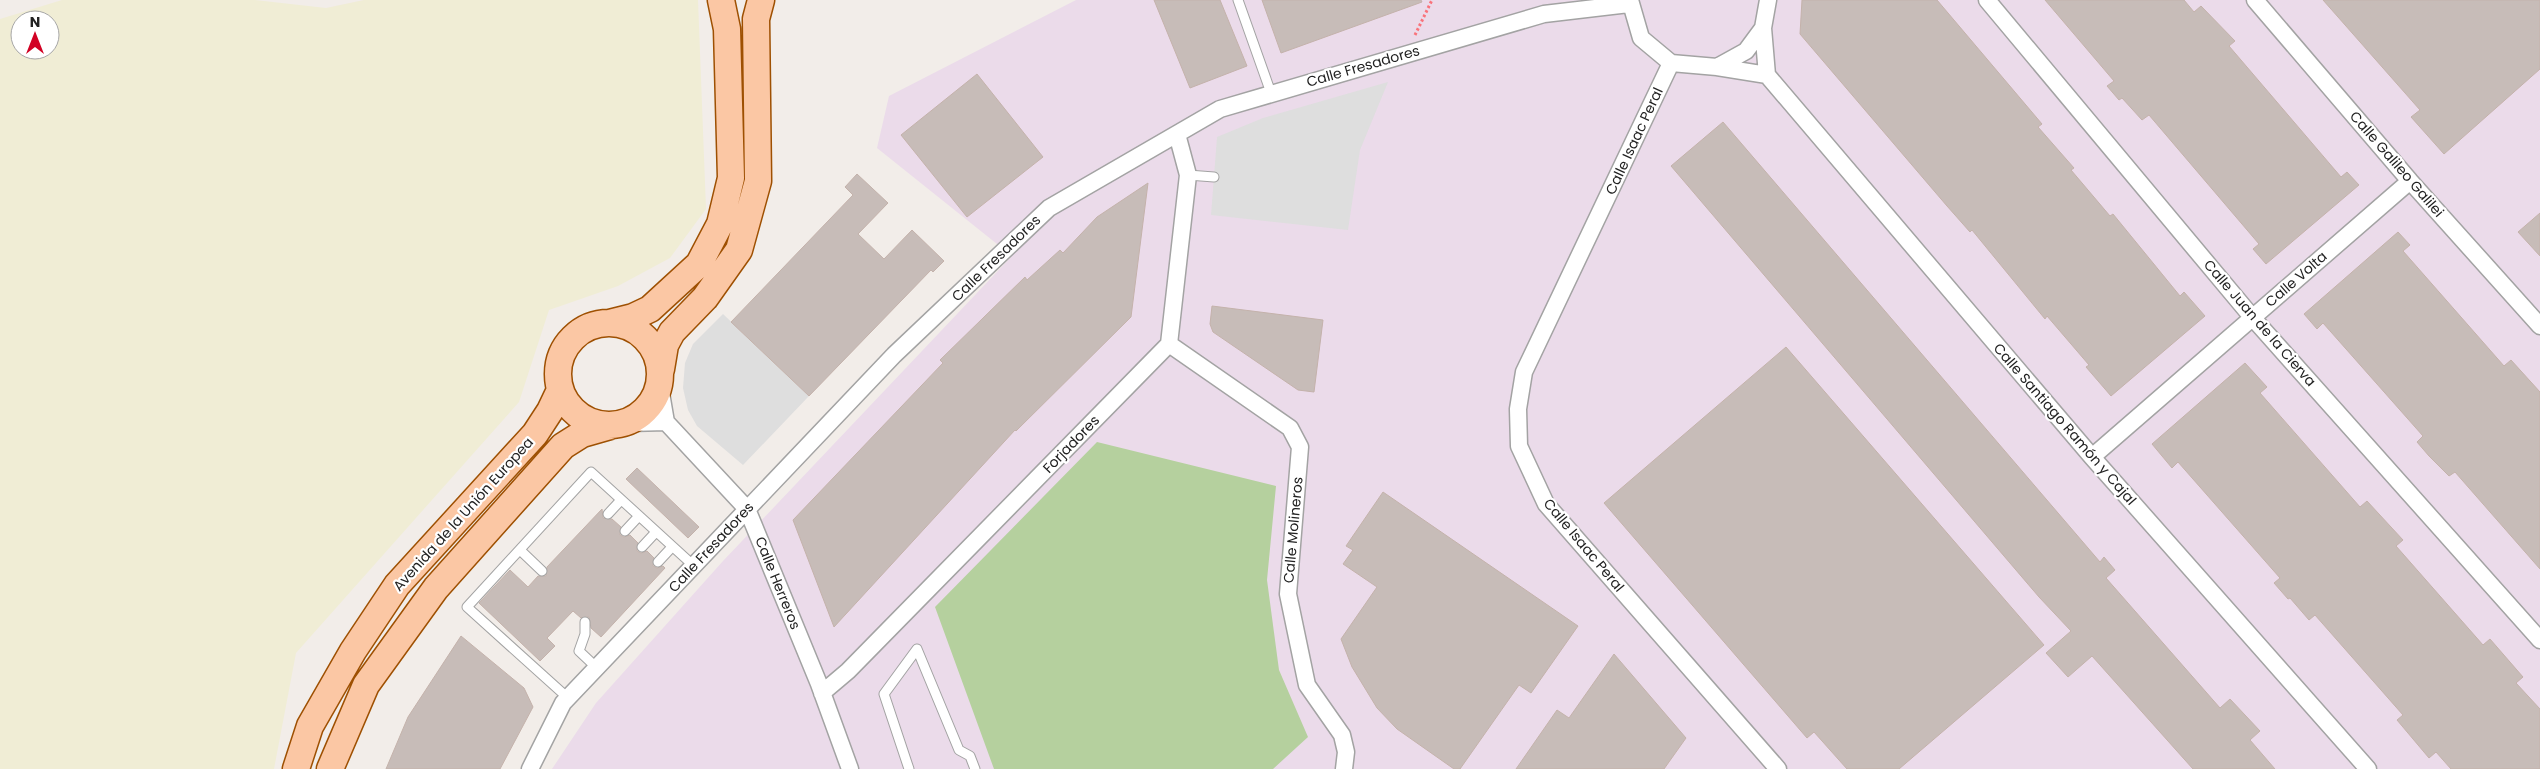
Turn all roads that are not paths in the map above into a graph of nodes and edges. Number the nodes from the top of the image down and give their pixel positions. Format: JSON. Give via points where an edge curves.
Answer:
{"nodes":[{"id":1,"x":721,"y":0,"type":"edge"},
{"id":2,"x":761,"y":0,"type":"edge"},
{"id":3,"x":1238,"y":0,"type":"edge"},
{"id":4,"x":1768,"y":0,"type":"edge"},
{"id":5,"x":1987,"y":0,"type":"edge"},
{"id":6,"x":2255,"y":0,"type":"edge"},
{"id":7,"x":1630,"y":2,"type":"edge"},
{"id":8,"x":1763,"y":28,"type":"junction"},
{"id":9,"x":1671,"y":63,"type":"junction"},
{"id":10,"x":1717,"y":67,"type":"junction"},
{"id":11,"x":1767,"y":75,"type":"junction"},
{"id":12,"x":1271,"y":93,"type":"junction"},
{"id":13,"x":1177,"y":134,"type":"junction"},
{"id":14,"x":1188,"y":176,"type":"junction"},
{"id":15,"x":1214,"y":177,"type":"dead end"},
{"id":16,"x":2410,"y":181,"type":"junction"},
{"id":17,"x":2252,"y":317,"type":"junction"},
{"id":18,"x":609,"y":322,"type":"junction"},
{"id":19,"x":2540,"y":326,"type":"edge"},
{"id":20,"x":1168,"y":344,"type":"junction"},
{"id":21,"x":660,"y":378,"type":"junction"},
{"id":22,"x":560,"y":390,"type":"junction"},
{"id":23,"x":666,"y":422,"type":"junction"},
{"id":24,"x":619,"y":424,"type":"junction"},
{"id":25,"x":2092,"y":457,"type":"junction"},
{"id":26,"x":622,"y":500,"type":"junction"},
{"id":27,"x":747,"y":509,"type":"junction"},
{"id":28,"x":608,"y":514,"type":"dead end"},
{"id":29,"x":639,"y":516,"type":"junction"},
{"id":30,"x":625,"y":531,"type":"dead end"},
{"id":31,"x":656,"y":532,"type":"junction"},
{"id":32,"x":672,"y":546,"type":"junction"},
{"id":33,"x":642,"y":547,"type":"dead end"},
{"id":34,"x":520,"y":550,"type":"junction"},
{"id":35,"x":658,"y":562,"type":"dead end"},
{"id":36,"x":694,"y":566,"type":"junction"},
{"id":37,"x":542,"y":572,"type":"dead end"},
{"id":38,"x":585,"y":622,"type":"dead end"},
{"id":39,"x":594,"y":631,"type":"dead end"},
{"id":40,"x":585,"y":634,"type":"junction"},
{"id":41,"x":2540,"y":640,"type":"edge"},
{"id":42,"x":597,"y":668,"type":"junction"},
{"id":43,"x":822,"y":693,"type":"junction"},
{"id":44,"x":568,"y":698,"type":"junction"},
{"id":45,"x":296,"y":769,"type":"edge"},
{"id":46,"x":330,"y":769,"type":"edge"},
{"id":47,"x":530,"y":769,"type":"edge"},
{"id":48,"x":850,"y":769,"type":"edge"},
{"id":49,"x":909,"y":769,"type":"edge"},
{"id":50,"x":975,"y":769,"type":"edge"},
{"id":51,"x":1344,"y":769,"type":"edge"},
{"id":52,"x":1778,"y":769,"type":"edge"},
{"id":53,"x":2368,"y":769,"type":"edge"}],
"edges":[{"from":1,"to":18,"type":"main road","via":[[727,29],[731,178],[720,224],[699,264],[657,302],[632,317]]},
{"from":2,"to":21,"type":"main road","via":[[756,18],[756,190],[739,250],[705,298],[672,332],[666,345]]},
{"from":3,"to":12,"type":"lane"},
{"from":4,"to":8,"type":"street"},
{"from":5,"to":17,"type":"street","name":"Calle Juan de la Cierva"},
{"from":6,"to":16,"type":"street","name":"Calle Galileo Galilei"},
{"from":7,"to":9,"type":"street","via":[[1641,38]]},
{"from":7,"to":12,"type":"street","name":"Calle Fresadores","via":[[1544,14]]},
{"from":8,"to":10,"type":"street","via":[[1746,51]]},
{"from":8,"to":11,"type":"street"},
{"from":9,"to":10,"type":"street"},
{"from":9,"to":52,"type":"street","name":"Calle Isaac Peral","via":[[1524,372],[1518,409],[1519,446],[1546,504]]},
{"from":10,"to":11,"type":"street"},
{"from":11,"to":25,"type":"street","name":"Calle Santiago Ramón y Cajal"},
{"from":12,"to":13,"type":"street","name":"Calle Fresadores","via":[[1220,109]]},
{"from":13,"to":14,"type":"street"},
{"from":13,"to":27,"type":"street","name":"Calle Fresadores","via":[[1048,208],[894,355]]},
{"from":14,"to":15,"type":"lane"},
{"from":14,"to":20,"type":"street"},
{"from":16,"to":17,"type":"street","name":"Calle Volta"},
{"from":16,"to":19,"type":"street","name":"Calle Galileo Galilei"},
{"from":17,"to":25,"type":"street","name":"Calle Volta"},
{"from":17,"to":41,"type":"street","name":"Calle Juan de la Cierva"},
{"from":18,"to":21,"type":"main road","via":[[628,326],[644,336],[656,350]]},
{"from":18,"to":22,"type":"main road","via":[[583,330],[564,350],[559,363]]},
{"from":20,"to":43,"type":"street","name":"Forjadores","via":[[848,671]]},
{"from":20,"to":51,"type":"street","name":"Calle Molineros","via":[[1290,428],[1300,447],[1288,594],[1307,686],[1342,735],[1346,752]]},
{"from":21,"to":23,"type":"street"},
{"from":21,"to":24,"type":"main road","via":[[653,402],[642,414]]},
{"from":22,"to":24,"type":"main road","via":[[574,412],[584,420]]},
{"from":22,"to":45,"type":"main road","name":"Avenida de la Unión Europea","via":[[535,434],[398,585],[353,651],[310,726]]},
{"from":23,"to":24,"type":"street"},
{"from":23,"to":27,"type":"street","name":"Calle Herreros"},
{"from":24,"to":46,"type":"main road","via":[[582,434],[563,446],[436,588],[366,684]]},
{"from":25,"to":53,"type":"street","name":"Calle Santiago Ramón y Cajal"},
{"from":26,"to":28,"type":"lane"},
{"from":26,"to":29,"type":"lane"},
{"from":26,"to":34,"type":"lane","via":[[591,472]]},
{"from":27,"to":36,"type":"street","name":"Calle Fresadores"},
{"from":27,"to":43,"type":"street","name":"Calle Herreros"},
{"from":29,"to":30,"type":"lane"},
{"from":29,"to":31,"type":"lane"},
{"from":31,"to":32,"type":"lane"},
{"from":31,"to":33,"type":"lane"},
{"from":32,"to":35,"type":"lane"},
{"from":32,"to":36,"type":"lane"},
{"from":34,"to":37,"type":"lane"},
{"from":34,"to":44,"type":"lane","via":[[468,607]]},
{"from":36,"to":42,"type":"street","name":"Calle Fresadores"},
{"from":38,"to":40,"type":"lane"},
{"from":39,"to":40,"type":"lane"},
{"from":40,"to":42,"type":"lane","via":[[579,651]]},
{"from":42,"to":44,"type":"street","name":"Calle Fresadores"},
{"from":43,"to":48,"type":"street","name":"Calle Herreros"},
{"from":44,"to":47,"type":"street","name":"Calle Fresadores"},
{"from":49,"to":50,"type":"lane","via":[[884,694],[917,649],[959,750],[970,756]]}]}
